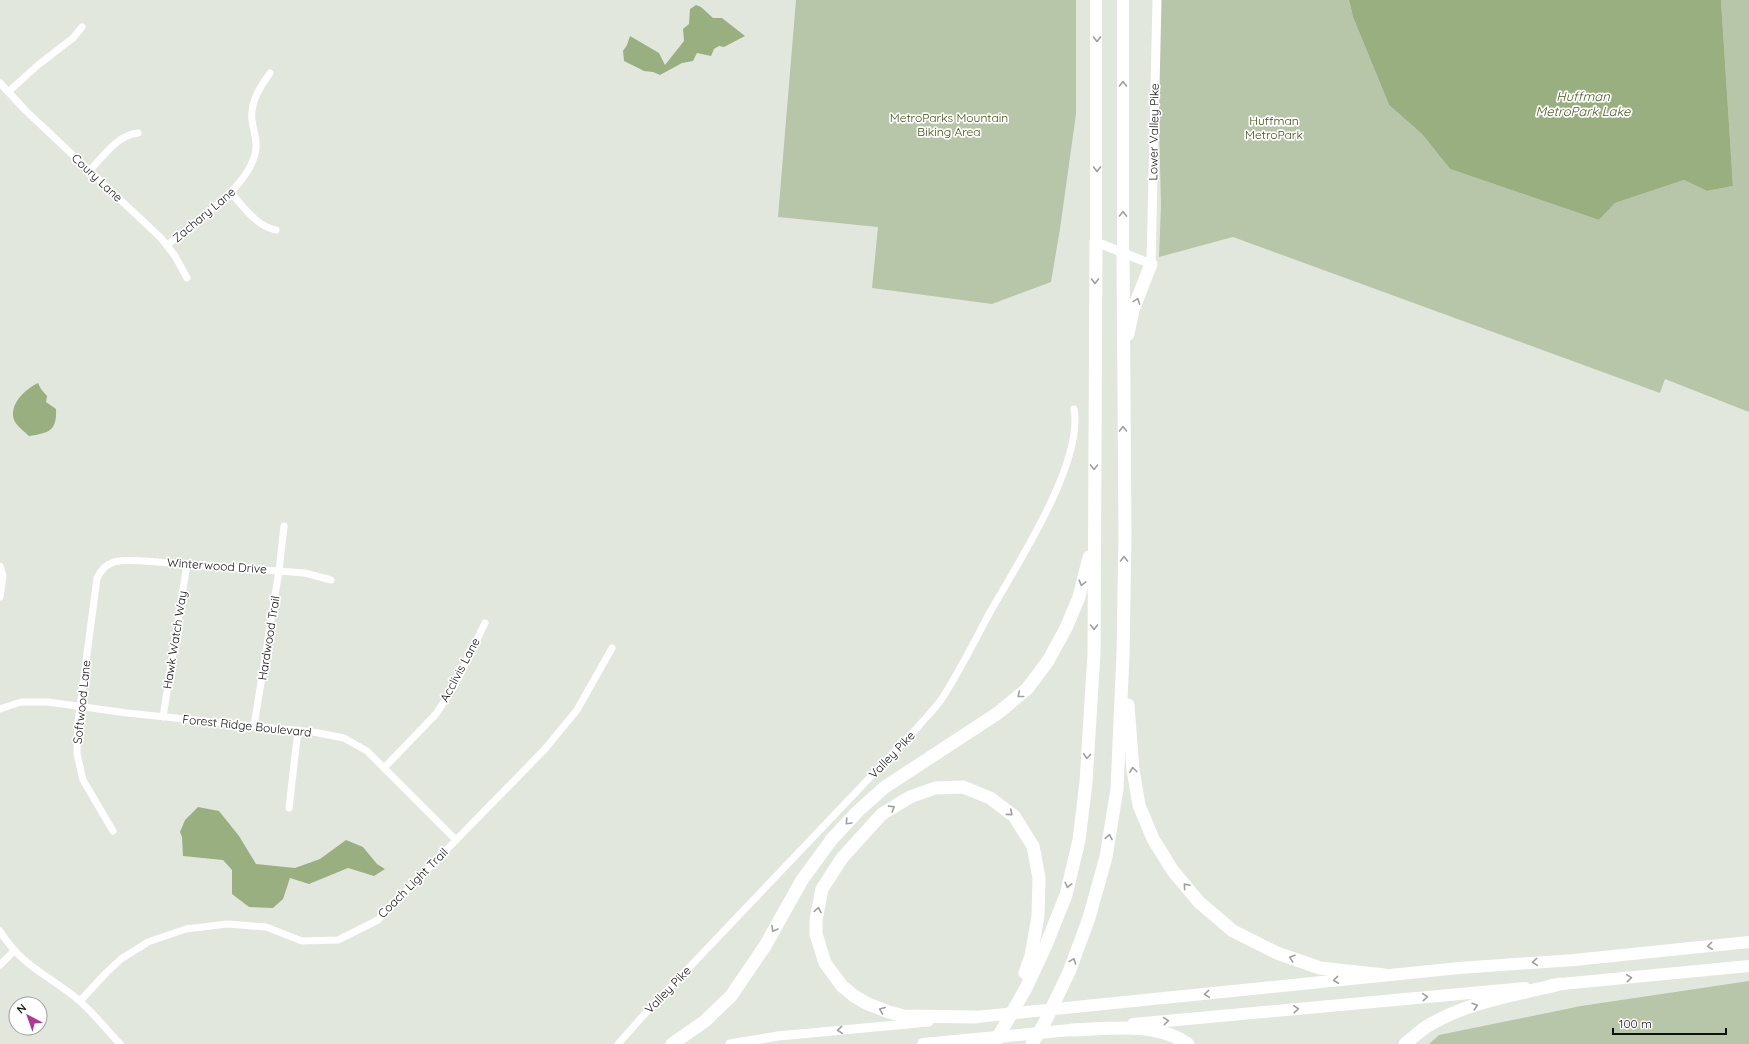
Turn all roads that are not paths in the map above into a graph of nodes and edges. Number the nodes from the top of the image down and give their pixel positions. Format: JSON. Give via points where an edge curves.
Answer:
{"nodes":[{"id":1,"x":1096,"y":0,"type":"edge"},
{"id":2,"x":1123,"y":0,"type":"edge"},
{"id":3,"x":1157,"y":0,"type":"edge"},
{"id":4,"x":82,"y":27,"type":"dead end"},
{"id":5,"x":270,"y":73,"type":"dead end"},
{"id":6,"x":0,"y":82,"type":"edge"},
{"id":7,"x":8,"y":92,"type":"junction"},
{"id":8,"x":138,"y":133,"type":"dead end"},
{"id":9,"x":89,"y":171,"type":"junction"},
{"id":10,"x":231,"y":193,"type":"junction"},
{"id":11,"x":276,"y":230,"type":"dead end"},
{"id":12,"x":1096,"y":242,"type":"junction"},
{"id":13,"x":167,"y":245,"type":"junction"},
{"id":14,"x":1123,"y":253,"type":"junction"},
{"id":15,"x":1151,"y":264,"type":"junction"},
{"id":16,"x":187,"y":278,"type":"dead end"},
{"id":17,"x":1122,"y":351,"type":"junction"},
{"id":18,"x":1074,"y":409,"type":"dead end"},
{"id":19,"x":284,"y":526,"type":"dead end"},
{"id":20,"x":1094,"y":532,"type":"junction"},
{"id":21,"x":187,"y":564,"type":"junction"},
{"id":22,"x":0,"y":566,"type":"edge"},
{"id":23,"x":104,"y":567,"type":"joint"},
{"id":24,"x":280,"y":571,"type":"junction"},
{"id":25,"x":331,"y":580,"type":"dead end"},
{"id":26,"x":0,"y":597,"type":"edge"},
{"id":27,"x":485,"y":623,"type":"dead end"},
{"id":28,"x":612,"y":648,"type":"dead end"},
{"id":29,"x":1123,"y":654,"type":"junction"},
{"id":30,"x":81,"y":707,"type":"junction"},
{"id":31,"x":0,"y":709,"type":"edge"},
{"id":32,"x":163,"y":717,"type":"junction"},
{"id":33,"x":254,"y":726,"type":"junction"},
{"id":34,"x":298,"y":730,"type":"junction"},
{"id":35,"x":384,"y":768,"type":"junction"},
{"id":36,"x":289,"y":808,"type":"dead end"},
{"id":37,"x":113,"y":831,"type":"dead end"},
{"id":38,"x":456,"y":840,"type":"junction"},
{"id":39,"x":0,"y":931,"type":"edge"},
{"id":40,"x":1749,"y":942,"type":"edge"},
{"id":41,"x":14,"y":951,"type":"junction"},
{"id":42,"x":0,"y":965,"type":"edge"},
{"id":43,"x":1749,"y":966,"type":"edge"},
{"id":44,"x":1384,"y":976,"type":"junction"},
{"id":45,"x":1560,"y":984,"type":"junction"},
{"id":46,"x":80,"y":1001,"type":"junction"},
{"id":47,"x":976,"y":1017,"type":"junction"},
{"id":48,"x":1045,"y":1022,"type":"junction"},
{"id":49,"x":1003,"y":1029,"type":"junction"},
{"id":50,"x":1072,"y":1030,"type":"junction"},
{"id":51,"x":120,"y":1044,"type":"edge"},
{"id":52,"x":618,"y":1044,"type":"edge"},
{"id":53,"x":672,"y":1044,"type":"edge"},
{"id":54,"x":730,"y":1044,"type":"edge"},
{"id":55,"x":923,"y":1044,"type":"edge"},
{"id":56,"x":994,"y":1044,"type":"edge"},
{"id":57,"x":1032,"y":1044,"type":"edge"},
{"id":58,"x":1037,"y":1044,"type":"edge"},
{"id":59,"x":1188,"y":1044,"type":"edge"},
{"id":60,"x":1405,"y":1044,"type":"edge"}],
"edges":[{"from":1,"to":12,"type":"highway","one_way":true},
{"from":14,"to":2,"type":"highway","one_way":true},
{"from":3,"to":15,"type":"street","name":"Lower Valley Pike"},
{"from":4,"to":7,"type":"street","via":[[73,38]]},
{"from":5,"to":10,"type":"street","name":"Zachary Lane","via":[[256,94],[253,107],[256,148],[252,164],[245,178]]},
{"from":6,"to":7,"type":"street","name":"Coury Lane"},
{"from":7,"to":9,"type":"street","name":"Coury Lane"},
{"from":8,"to":9,"type":"street","via":[[119,140]]},
{"from":9,"to":13,"type":"street","name":"Coury Lane"},
{"from":10,"to":11,"type":"street","via":[[254,218],[269,229]]},
{"from":10,"to":13,"type":"street","name":"Zachary Lane"},
{"from":12,"to":14,"type":"street"},
{"from":12,"to":20,"type":"highway","one_way":true},
{"from":13,"to":16,"type":"street","name":"Coury Lane"},
{"from":14,"to":15,"type":"street"},
{"from":14,"to":17,"type":"highway"},
{"from":17,"to":15,"type":"highway","one_way":true,"via":[[1133,310]]},
{"from":29,"to":17,"type":"highway","one_way":true,"via":[[1125,535]]},
{"from":18,"to":52,"type":"street","name":"Valley Pike","via":[[1071,444],[1055,494],[943,696],[918,727]]},
{"from":19,"to":24,"type":"street","name":"Hardwood Trail"},
{"from":20,"to":49,"type":"highway","one_way":true,"via":[[1094,654],[1086,782],[1079,840],[1066,894],[1046,945]]},
{"from":20,"to":53,"type":"highway","one_way":true,"via":[[1079,597],[1066,628],[1048,661],[1027,689],[998,713],[885,787],[858,811],[832,839],[802,880],[765,946],[731,996],[705,1021]]},
{"from":21,"to":23,"type":"street","name":"Winterwood Drive","via":[[118,560]]},
{"from":21,"to":24,"type":"street","name":"Winterwood Drive"},
{"from":21,"to":32,"type":"street","name":"Hawk Watch Way"},
{"from":22,"to":26,"type":"street","via":[[3,576]]},
{"from":23,"to":30,"type":"street","name":"Softwood Lane","via":[[97,578]]},
{"from":24,"to":25,"type":"street","name":"Winterwood Drive","via":[[305,573]]},
{"from":24,"to":33,"type":"street","name":"Hardwood Trail"},
{"from":27,"to":35,"type":"street","name":"Acclivis Lane","via":[[455,685],[436,714]]},
{"from":28,"to":38,"type":"street","name":"Coach Light Trail","via":[[576,710],[545,749]]},
{"from":44,"to":29,"type":"highway","one_way":true,"via":[[1320,968],[1277,953],[1233,931],[1199,902],[1173,871],[1153,839],[1139,805],[1133,770]]},
{"from":48,"to":29,"type":"highway","one_way":true,"via":[[1069,972],[1089,918],[1106,857],[1117,789]]},
{"from":30,"to":31,"type":"street","name":"Forest Ridge Boulevard","via":[[31,701]]},
{"from":30,"to":32,"type":"street","name":"Forest Ridge Boulevard"},
{"from":30,"to":37,"type":"street","name":"Softwood Lane","via":[[77,738],[78,765],[88,792]]},
{"from":32,"to":33,"type":"street","name":"Forest Ridge Boulevard"},
{"from":33,"to":34,"type":"street","name":"Forest Ridge Boulevard"},
{"from":34,"to":35,"type":"street","name":"Forest Ridge Boulevard","via":[[344,738],[367,751]]},
{"from":34,"to":36,"type":"street"},
{"from":35,"to":38,"type":"street","name":"Forest Ridge Boulevard"},
{"from":38,"to":46,"type":"street","name":"Coach Light Trail","via":[[378,920],[338,940],[302,941],[266,927],[226,924],[186,929],[148,942],[121,959]]},
{"from":39,"to":41,"type":"street"},
{"from":40,"to":44,"type":"highway","one_way":true},
{"from":41,"to":42,"type":"street"},
{"from":41,"to":46,"type":"street"},
{"from":45,"to":43,"type":"highway","one_way":true},
{"from":44,"to":47,"type":"highway","one_way":true},
{"from":50,"to":45,"type":"highway","one_way":true},
{"from":60,"to":45,"type":"highway","one_way":true,"via":[[1426,1027],[1457,1011]]},
{"from":46,"to":51,"type":"street"},
{"from":47,"to":49,"type":"highway","one_way":true,"via":[[904,1016],[868,1004],[842,986],[833,974],[825,962],[816,934],[822,889],[842,858],[882,814],[910,797],[935,788],[963,787],[990,798],[1014,816],[1033,846],[1038,878],[1038,916],[1031,956]]},
{"from":47,"to":54,"type":"street","one_way":true,"via":[[778,1036]]},
{"from":48,"to":57,"type":"highway"},
{"from":48,"to":58,"type":"highway"},
{"from":49,"to":56,"type":"highway"},
{"from":50,"to":55,"type":"highway"},
{"from":50,"to":59,"type":"highway","via":[[1149,1029]]}]}
